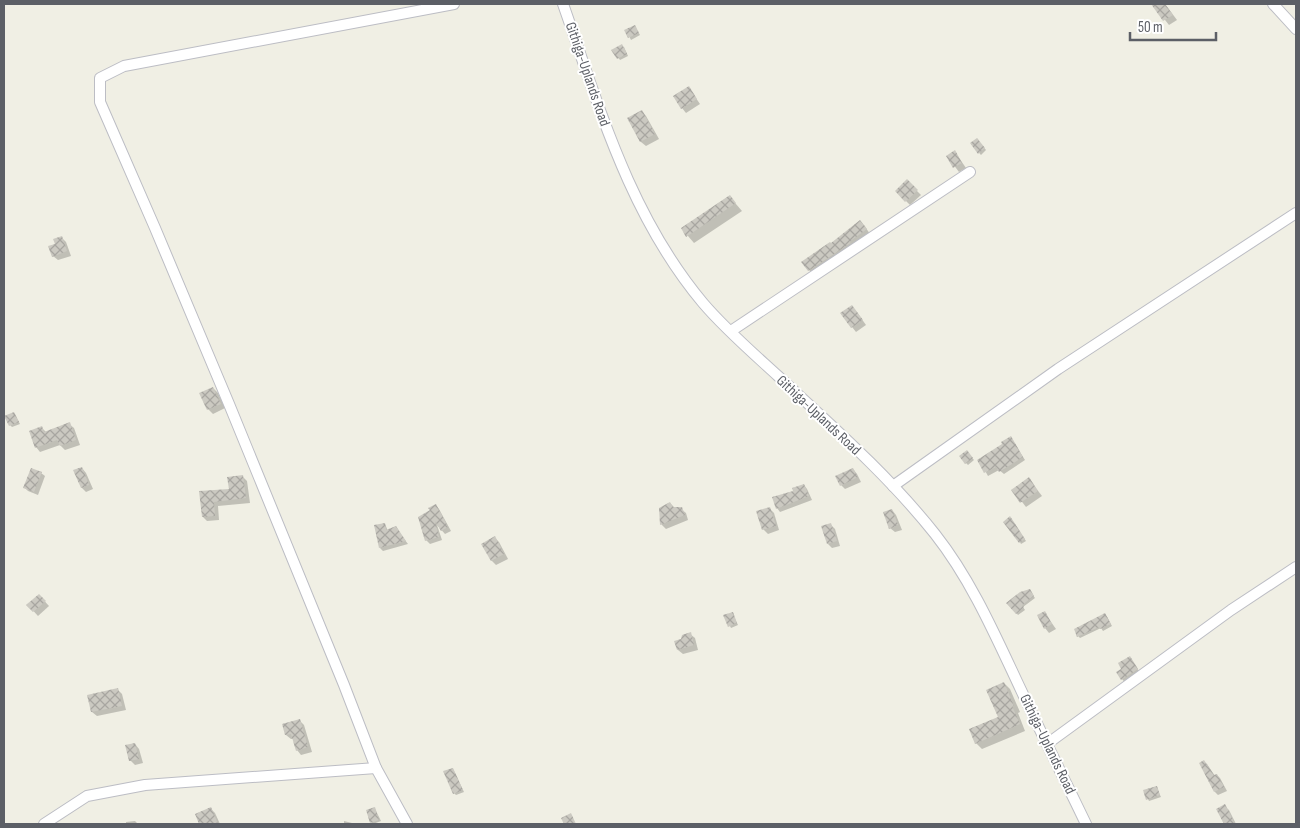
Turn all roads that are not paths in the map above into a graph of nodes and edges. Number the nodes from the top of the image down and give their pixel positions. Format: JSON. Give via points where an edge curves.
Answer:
{"nodes":[{"id":1,"x":454,"y":4,"type":"edge"},
{"id":2,"x":563,"y":4,"type":"edge"},
{"id":3,"x":1273,"y":4,"type":"edge"},
{"id":4,"x":1296,"y":29,"type":"edge"},
{"id":5,"x":970,"y":172,"type":"dead end"},
{"id":6,"x":1296,"y":213,"type":"edge"},
{"id":7,"x":731,"y":331,"type":"junction"},
{"id":8,"x":893,"y":486,"type":"junction"},
{"id":9,"x":1296,"y":567,"type":"edge"},
{"id":10,"x":1047,"y":744,"type":"junction"},
{"id":11,"x":376,"y":768,"type":"junction"},
{"id":12,"x":44,"y":824,"type":"edge"},
{"id":13,"x":407,"y":824,"type":"edge"},
{"id":14,"x":1086,"y":824,"type":"edge"}],
"edges":[{"from":1,"to":11,"type":"street","via":[[124,66],[100,78],[100,102],[225,395]]},
{"from":2,"to":7,"type":"street","name":"Githiga-Uplands Road","via":[[612,144],[654,235],[704,304]]},
{"from":3,"to":4,"type":"street"},
{"from":5,"to":7,"type":"street"},
{"from":6,"to":8,"type":"street","via":[[1058,369]]},
{"from":7,"to":8,"type":"street","name":"Githiga-Uplands Road"},
{"from":8,"to":10,"type":"street","name":"Githiga-Uplands Road","via":[[936,535],[964,576]]},
{"from":9,"to":10,"type":"street","via":[[1231,610]]},
{"from":10,"to":14,"type":"street","name":"Githiga-Uplands Road"},
{"from":11,"to":12,"type":"street","via":[[145,785],[87,796]]},
{"from":11,"to":13,"type":"street"}]}
